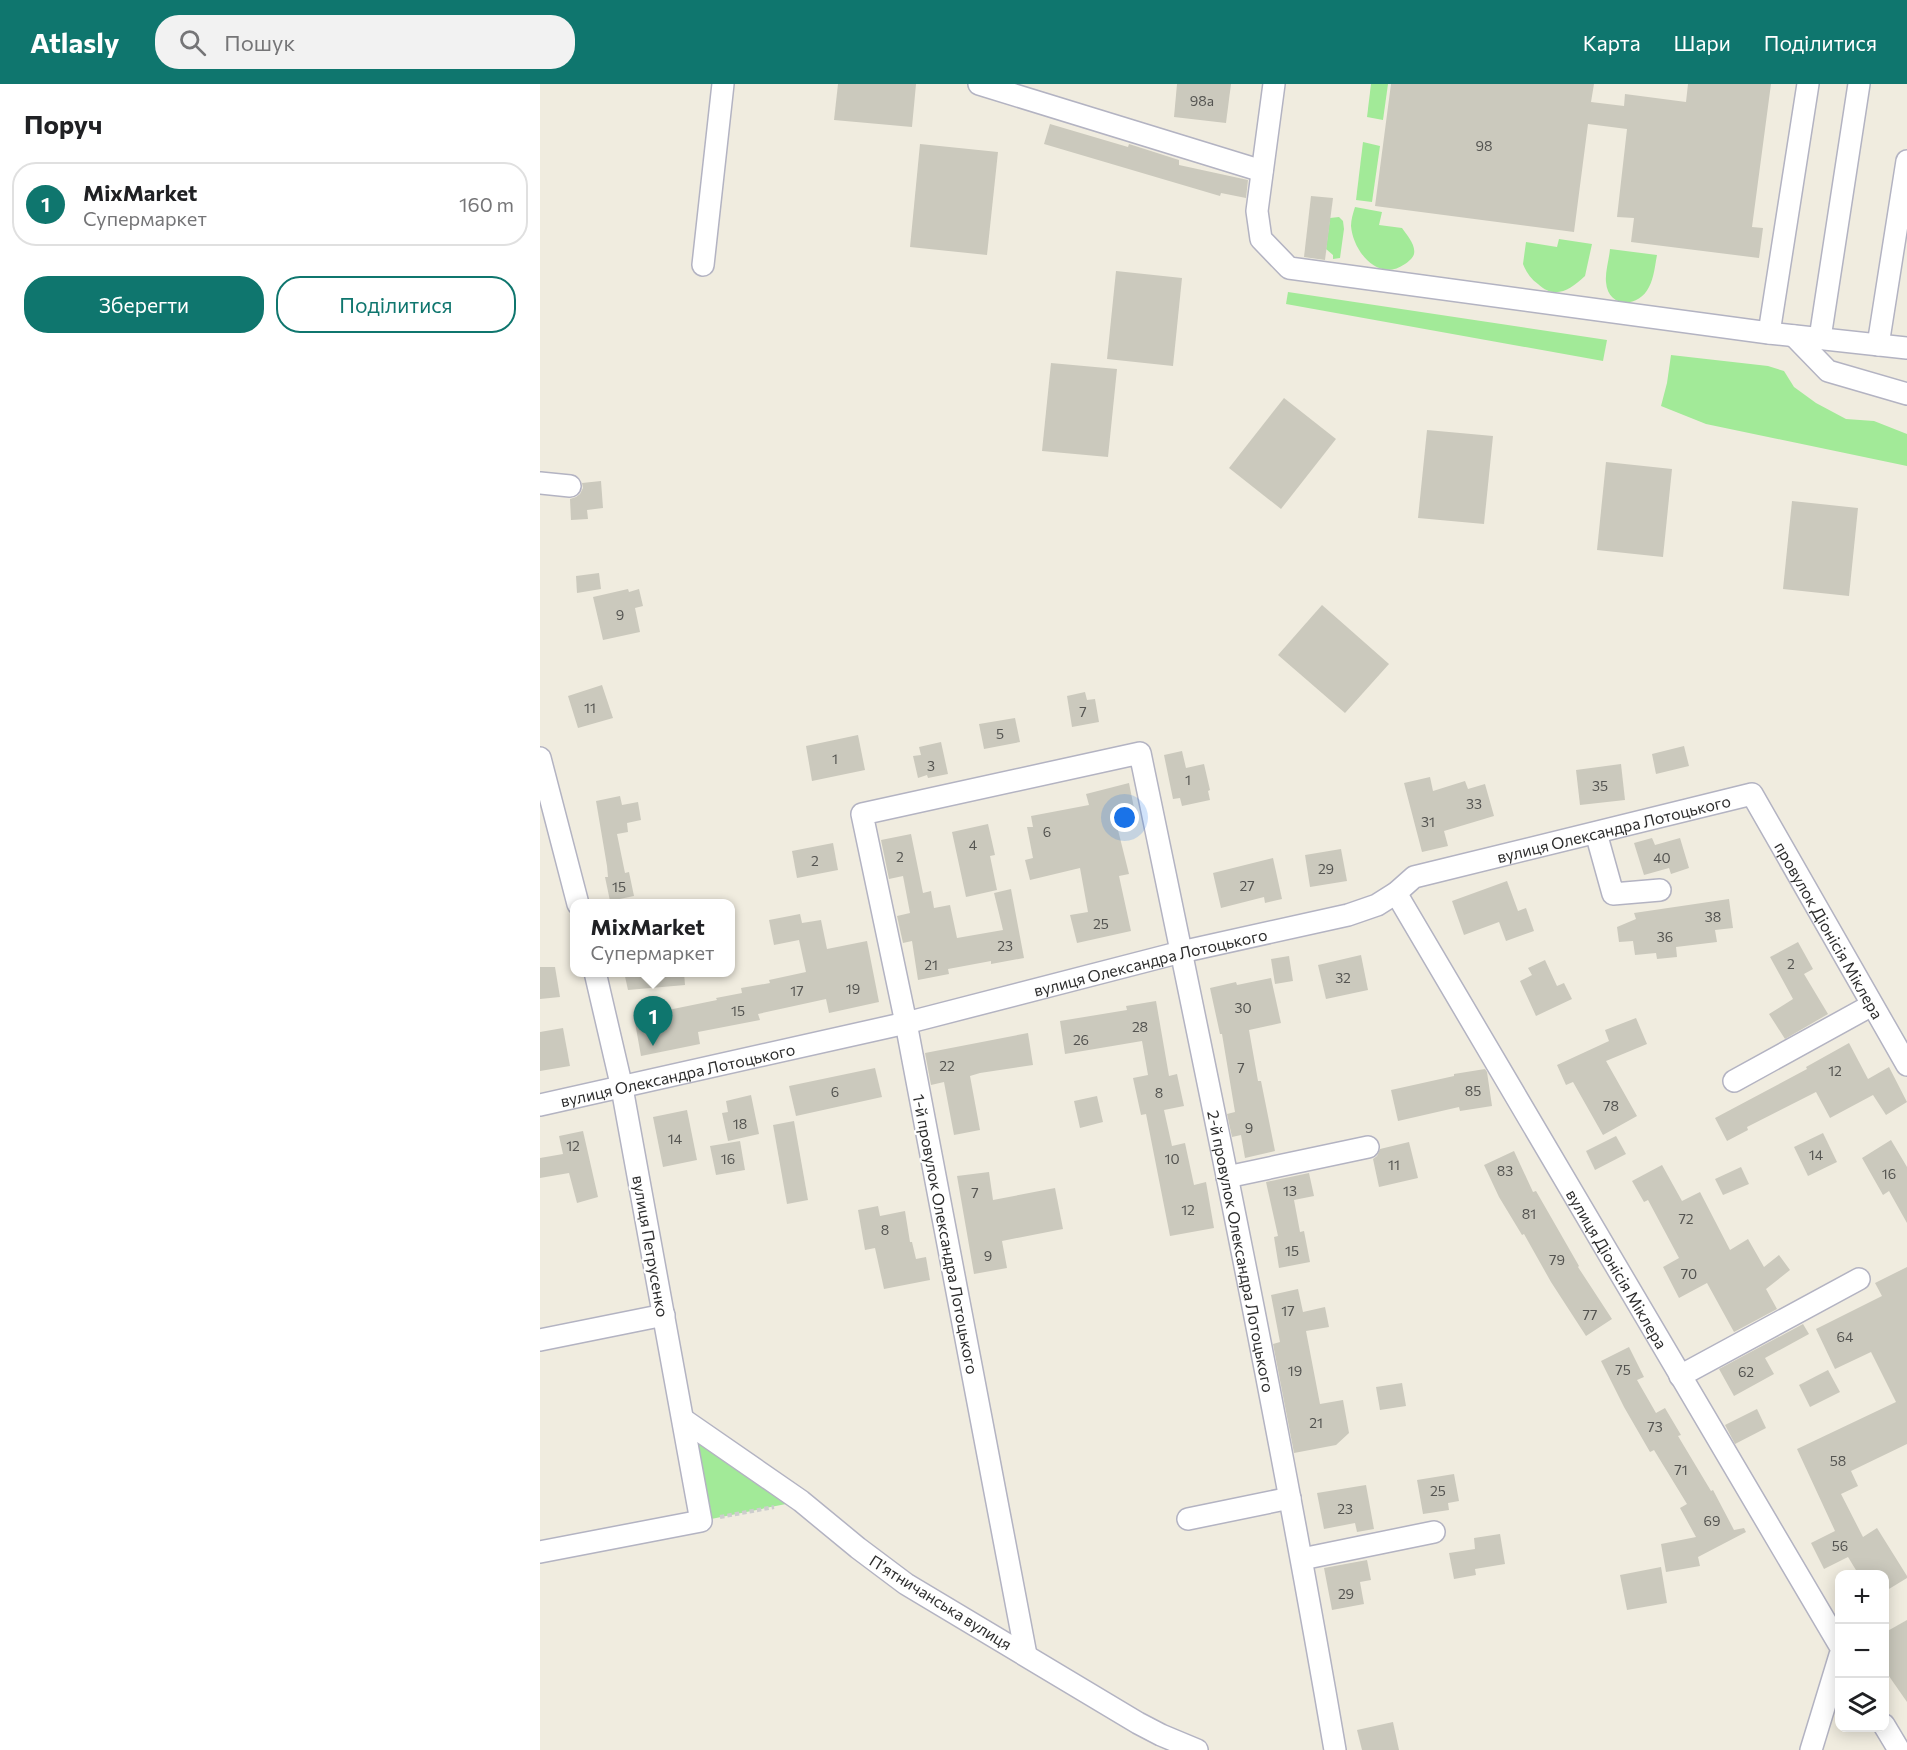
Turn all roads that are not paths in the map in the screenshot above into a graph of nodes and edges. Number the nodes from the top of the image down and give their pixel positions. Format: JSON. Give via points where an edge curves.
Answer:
{"nodes":[{"id":1,"x":723,"y":84,"type":"edge"},
{"id":2,"x":979,"y":84,"type":"edge"},
{"id":3,"x":1274,"y":84,"type":"edge"},
{"id":4,"x":1808,"y":84,"type":"edge"},
{"id":5,"x":1859,"y":84,"type":"edge"},
{"id":6,"x":1907,"y":161,"type":"edge"},
{"id":7,"x":1262,"y":171,"type":"junction"},
{"id":8,"x":703,"y":265,"type":"dead end"},
{"id":9,"x":1769,"y":333,"type":"junction"},
{"id":10,"x":1794,"y":336,"type":"junction"},
{"id":11,"x":1820,"y":339,"type":"junction"},
{"id":12,"x":1878,"y":345,"type":"junction"},
{"id":13,"x":1907,"y":348,"type":"edge"},
{"id":14,"x":1907,"y":394,"type":"edge"},
{"id":15,"x":540,"y":483,"type":"edge"},
{"id":16,"x":570,"y":486,"type":"dead end"},
{"id":17,"x":540,"y":758,"type":"edge"},
{"id":18,"x":1752,"y":794,"type":"joint"},
{"id":19,"x":862,"y":814,"type":"joint"},
{"id":20,"x":1596,"y":832,"type":"junction"},
{"id":21,"x":1660,"y":890,"type":"dead end"},
{"id":22,"x":1396,"y":893,"type":"junction"},
{"id":23,"x":577,"y":899,"type":"edge"},
{"id":24,"x":1181,"y":951,"type":"junction"},
{"id":25,"x":596,"y":977,"type":"edge"},
{"id":26,"x":1872,"y":1005,"type":"junction"},
{"id":27,"x":906,"y":1023,"type":"junction"},
{"id":28,"x":1907,"y":1065,"type":"edge"},
{"id":29,"x":1734,"y":1081,"type":"dead end"},
{"id":30,"x":622,"y":1088,"type":"junction"},
{"id":31,"x":540,"y":1105,"type":"edge"},
{"id":32,"x":1368,"y":1147,"type":"dead end"},
{"id":33,"x":1227,"y":1177,"type":"junction"},
{"id":34,"x":1859,"y":1279,"type":"dead end"},
{"id":35,"x":664,"y":1315,"type":"junction"},
{"id":36,"x":540,"y":1340,"type":"edge"},
{"id":37,"x":1680,"y":1376,"type":"junction"},
{"id":38,"x":684,"y":1420,"type":"junction"},
{"id":39,"x":1290,"y":1498,"type":"junction"},
{"id":40,"x":1188,"y":1519,"type":"dead end"},
{"id":41,"x":1434,"y":1532,"type":"dead end"},
{"id":42,"x":540,"y":1552,"type":"edge"},
{"id":43,"x":1302,"y":1559,"type":"junction"},
{"id":44,"x":1835,"y":1639,"type":"edge"},
{"id":45,"x":1026,"y":1655,"type":"junction"},
{"id":46,"x":1835,"y":1669,"type":"edge"},
{"id":47,"x":1888,"y":1732,"type":"edge"},
{"id":48,"x":1197,"y":1750,"type":"edge"},
{"id":49,"x":1335,"y":1750,"type":"edge"},
{"id":50,"x":1811,"y":1750,"type":"edge"},
{"id":51,"x":1899,"y":1750,"type":"edge"}],
"edges":[{"from":1,"to":8,"type":"street"},
{"from":2,"to":7,"type":"street"},
{"from":3,"to":7,"type":"street"},
{"from":4,"to":9,"type":"street"},
{"from":5,"to":11,"type":"street"},
{"from":6,"to":12,"type":"street"},
{"from":7,"to":9,"type":"street","via":[[1257,212],[1261,239],[1289,268]]},
{"from":9,"to":10,"type":"street"},
{"from":10,"to":11,"type":"street"},
{"from":10,"to":14,"type":"street","via":[[1828,371]]},
{"from":11,"to":12,"type":"street"},
{"from":12,"to":13,"type":"street"},
{"from":15,"to":16,"type":"street"},
{"from":17,"to":23,"type":"street"},
{"from":18,"to":20,"type":"street","name":"вулиця Олександра Лотоцького"},
{"from":18,"to":26,"type":"street","name":"провулок Діонісія Міклера"},
{"from":19,"to":24,"type":"street","name":"2-й провулок Олександра Лотоцького","via":[[1140,753]]},
{"from":19,"to":27,"type":"street","name":"1-й провулок Олександра Лотоцького"},
{"from":20,"to":21,"type":"street","via":[[1613,894]]},
{"from":20,"to":22,"type":"street","name":"вулиця Олександра Лотоцького","via":[[1414,877]]},
{"from":22,"to":24,"type":"street","name":"вулиця Олександра Лотоцького","via":[[1348,915]]},
{"from":22,"to":37,"type":"street","name":"вулиця Діонісія Міклера"},
{"from":24,"to":27,"type":"street","name":"вулиця Олександра Лотоцького"},
{"from":24,"to":33,"type":"street","name":"2-й провулок Олександра Лотоцького"},
{"from":25,"to":30,"type":"street","name":"вулиця Петрусенко"},
{"from":26,"to":28,"type":"street","name":"провулок Діонісія Міклера"},
{"from":26,"to":29,"type":"street"},
{"from":27,"to":30,"type":"street","name":"вулиця Олександра Лотоцького"},
{"from":27,"to":45,"type":"street","name":"1-й провулок Олександра Лотоцького"},
{"from":30,"to":31,"type":"street","name":"вулиця Олександра Лотоцького"},
{"from":30,"to":35,"type":"street","name":"вулиця Петрусенко"},
{"from":32,"to":33,"type":"street"},
{"from":33,"to":39,"type":"street","name":"2-й провулок Олександра Лотоцького"},
{"from":34,"to":37,"type":"street"},
{"from":35,"to":36,"type":"street"},
{"from":35,"to":38,"type":"street","name":"вулиця Петрусенко"},
{"from":37,"to":44,"type":"street","name":"вулиця Діонісія Міклера"},
{"from":38,"to":42,"type":"street","name":"вулиця Петрусенко","via":[[701,1521]]},
{"from":38,"to":45,"type":"street","name":"Пʼятничанська вулиця","via":[[801,1501],[906,1584]]},
{"from":39,"to":40,"type":"street"},
{"from":39,"to":43,"type":"street","name":"2-й провулок Олександра Лотоцького"},
{"from":41,"to":43,"type":"street"},
{"from":43,"to":49,"type":"street","name":"2-й провулок Олександра Лотоцького"},
{"from":45,"to":48,"type":"street","name":"Пʼятничанська вулиця","via":[[1138,1723]]},
{"from":46,"to":50,"type":"street"},
{"from":47,"to":51,"type":"street"}]}
